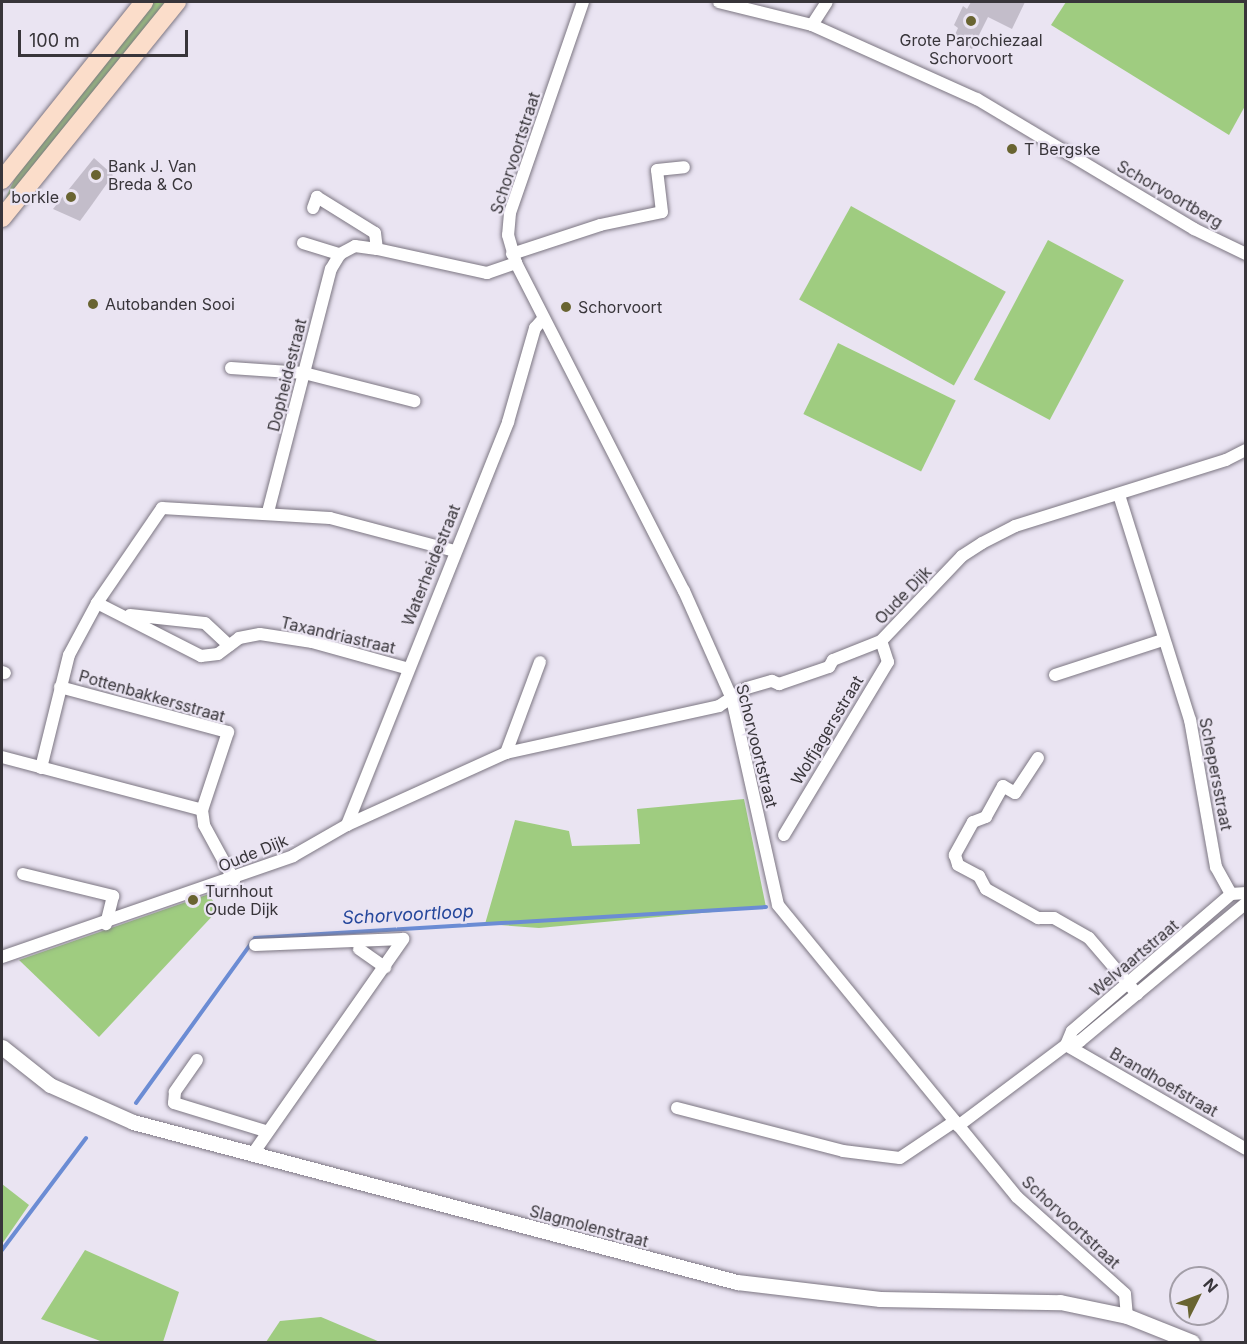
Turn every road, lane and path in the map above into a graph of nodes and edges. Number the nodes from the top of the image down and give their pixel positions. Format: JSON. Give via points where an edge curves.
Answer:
{"nodes":[{"id":1,"x":144,"y":2,"type":"edge"},
{"id":2,"x":177,"y":2,"type":"edge"},
{"id":3,"x":583,"y":2,"type":"edge"},
{"id":4,"x":719,"y":2,"type":"edge"},
{"id":5,"x":827,"y":2,"type":"edge"},
{"id":6,"x":812,"y":25,"type":"junction"},
{"id":7,"x":684,"y":167,"type":"dead end"},
{"id":8,"x":2,"y":180,"type":"edge"},
{"id":9,"x":313,"y":208,"type":"dead end"},
{"id":10,"x":2,"y":218,"type":"edge"},
{"id":11,"x":303,"y":243,"type":"dead end"},
{"id":12,"x":377,"y":249,"type":"junction"},
{"id":13,"x":342,"y":251,"type":"junction"},
{"id":14,"x":1245,"y":254,"type":"edge"},
{"id":15,"x":514,"y":258,"type":"junction"},
{"id":16,"x":544,"y":318,"type":"junction"},
{"id":17,"x":231,"y":368,"type":"dead end"},
{"id":18,"x":304,"y":373,"type":"junction"},
{"id":19,"x":414,"y":401,"type":"dead end"},
{"id":20,"x":1245,"y":450,"type":"edge"},
{"id":21,"x":1119,"y":495,"type":"junction"},
{"id":22,"x":268,"y":512,"type":"junction"},
{"id":23,"x":455,"y":551,"type":"junction"},
{"id":24,"x":97,"y":603,"type":"junction"},
{"id":25,"x":129,"y":615,"type":"junction"},
{"id":26,"x":1163,"y":640,"type":"junction"},
{"id":27,"x":881,"y":641,"type":"junction"},
{"id":28,"x":229,"y":645,"type":"junction"},
{"id":29,"x":540,"y":662,"type":"dead end"},
{"id":30,"x":406,"y":668,"type":"junction"},
{"id":31,"x":1055,"y":675,"type":"dead end"},
{"id":32,"x":60,"y":687,"type":"junction"},
{"id":33,"x":732,"y":699,"type":"junction"},
{"id":34,"x":506,"y":753,"type":"junction"},
{"id":35,"x":2,"y":757,"type":"edge"},
{"id":36,"x":1038,"y":758,"type":"dead end"},
{"id":37,"x":41,"y":768,"type":"junction"},
{"id":38,"x":201,"y":810,"type":"junction"},
{"id":39,"x":347,"y":825,"type":"junction"},
{"id":40,"x":784,"y":835,"type":"dead end"},
{"id":41,"x":23,"y":874,"type":"dead end"},
{"id":42,"x":234,"y":880,"type":"junction"},
{"id":43,"x":1245,"y":893,"type":"edge"},
{"id":44,"x":1231,"y":894,"type":"junction"},
{"id":45,"x":1245,"y":903,"type":"edge"},
{"id":46,"x":1218,"y":910,"type":"junction"},
{"id":47,"x":1226,"y":921,"type":"junction"},
{"id":48,"x":106,"y":924,"type":"junction"},
{"id":49,"x":255,"y":945,"type":"dead end"},
{"id":50,"x":359,"y":949,"type":"dead end"},
{"id":51,"x":2,"y":957,"type":"edge"},
{"id":52,"x":386,"y":967,"type":"junction"},
{"id":53,"x":1129,"y":985,"type":"junction"},
{"id":54,"x":1137,"y":994,"type":"junction"},
{"id":55,"x":1066,"y":1045,"type":"junction"},
{"id":56,"x":2,"y":1047,"type":"edge"},
{"id":57,"x":197,"y":1060,"type":"dead end"},
{"id":58,"x":677,"y":1108,"type":"dead end"},
{"id":59,"x":957,"y":1124,"type":"junction"},
{"id":60,"x":268,"y":1132,"type":"junction"},
{"id":61,"x":1245,"y":1149,"type":"edge"},
{"id":62,"x":252,"y":1155,"type":"junction"},
{"id":63,"x":1127,"y":1316,"type":"junction"},
{"id":64,"x":1192,"y":1342,"type":"edge"}],
"edges":[{"from":1,"to":8,"type":"main road"},
{"from":2,"to":10,"type":"main road"},
{"from":3,"to":15,"type":"street","name":"Schorvoortstraat","via":[[510,213]]},
{"from":4,"to":6,"type":"street","name":"Schorvoortberg"},
{"from":5,"to":6,"type":"street"},
{"from":6,"to":14,"type":"street","name":"Schorvoortberg","via":[[977,99],[1194,229]]},
{"from":7,"to":15,"type":"street","via":[[657,170],[662,212],[611,222]]},
{"from":9,"to":12,"type":"street","via":[[317,197],[375,232]]},
{"from":11,"to":13,"type":"street"},
{"from":12,"to":13,"type":"street"},
{"from":12,"to":15,"type":"street","via":[[487,273]]},
{"from":13,"to":18,"type":"street","name":"Dopheidestraat","via":[[331,269]]},
{"from":15,"to":16,"type":"street","name":"Schorvoortstraat"},
{"from":16,"to":23,"type":"street","name":"Waterheidestraat","via":[[535,328],[508,422]]},
{"from":16,"to":33,"type":"street","name":"Schorvoortstraat","via":[[684,591]]},
{"from":17,"to":18,"type":"street"},
{"from":18,"to":19,"type":"street"},
{"from":18,"to":22,"type":"street","name":"Dopheidestraat"},
{"from":20,"to":21,"type":"street","name":"Oude Dijk"},
{"from":21,"to":26,"type":"street","name":"Schepersstraat"},
{"from":21,"to":27,"type":"street","name":"Oude Dijk","via":[[1014,526],[982,543],[963,556]]},
{"from":22,"to":23,"type":"street","via":[[362,524]]},
{"from":22,"to":24,"type":"street","via":[[162,508]]},
{"from":23,"to":30,"type":"street","name":"Waterheidestraat"},
{"from":24,"to":25,"type":"street","name":"Taxandriastraat"},
{"from":24,"to":32,"type":"street","via":[[69,655]]},
{"from":25,"to":28,"type":"street","name":"Taxandriastraat","via":[[205,623]]},
{"from":25,"to":28,"type":"street","name":"Taxandriastraat","via":[[145,629],[201,656],[218,654]]},
{"from":26,"to":31,"type":"street"},
{"from":26,"to":44,"type":"street","name":"Schepersstraat","via":[[1198,752],[1216,867]]},
{"from":27,"to":33,"type":"street","name":"Oude Dijk","via":[[833,660],[829,667],[779,684],[772,681],[747,688]]},
{"from":27,"to":40,"type":"street","name":"Wolfjagersstraat","via":[[888,662]]},
{"from":28,"to":30,"type":"street","name":"Taxandriastraat","via":[[260,634],[312,642]]},
{"from":29,"to":34,"type":"street"},
{"from":30,"to":39,"type":"street","name":"Waterheidestraat"},
{"from":32,"to":37,"type":"street"},
{"from":32,"to":38,"type":"street","name":"Pottenbakkersstraat","via":[[228,732]]},
{"from":33,"to":34,"type":"street","name":"Oude Dijk","via":[[719,706]]},
{"from":33,"to":59,"type":"street","name":"Schorvoortstraat","via":[[778,905]]},
{"from":34,"to":39,"type":"street","name":"Oude Dijk"},
{"from":35,"to":37,"type":"street"},
{"from":36,"to":53,"type":"street","via":[[1015,793],[1003,786],[986,817],[973,822],[956,859],[979,876],[986,889],[1038,918],[1054,918],[1089,938]]},
{"from":37,"to":38,"type":"street"},
{"from":38,"to":42,"type":"street","via":[[204,825]]},
{"from":39,"to":42,"type":"street","name":"Oude Dijk","via":[[293,856]]},
{"from":41,"to":48,"type":"street","via":[[113,896]]},
{"from":42,"to":48,"type":"street","name":"Oude Dijk"},
{"from":43,"to":44,"type":"street"},
{"from":44,"to":46,"type":"street"},
{"from":45,"to":47,"type":"street","name":"Welvaartstraat"},
{"from":46,"to":47,"type":"street"},
{"from":46,"to":53,"type":"street","name":"Welvaartstraat"},
{"from":47,"to":54,"type":"street","name":"Welvaartstraat"},
{"from":48,"to":51,"type":"street","name":"Oude Dijk"},
{"from":49,"to":52,"type":"street","via":[[403,939]]},
{"from":50,"to":52,"type":"street"},
{"from":52,"to":60,"type":"street"},
{"from":53,"to":54,"type":"street"},
{"from":53,"to":55,"type":"street","name":"Welvaartstraat","via":[[1072,1032]]},
{"from":54,"to":55,"type":"street","name":"Welvaartstraat","via":[[1080,1041]]},
{"from":55,"to":59,"type":"street","name":"Welvaartstraat"},
{"from":55,"to":61,"type":"street","name":"Brandhoefstraat"},
{"from":56,"to":62,"type":"street","name":"Slagmolenstraat","via":[[50,1085],[93,1108]]},
{"from":57,"to":60,"type":"street","via":[[175,1092],[174,1103]]},
{"from":58,"to":59,"type":"street","name":"Welvaartstraat","via":[[843,1151],[900,1158]]},
{"from":59,"to":63,"type":"street","name":"Schorvoortstraat","via":[[1017,1197],[1125,1294]]},
{"from":60,"to":62,"type":"street"},
{"from":62,"to":63,"type":"street","name":"Slagmolenstraat","via":[[737,1282],[880,1299],[1060,1302]]},
{"from":63,"to":64,"type":"street","name":"Slagmolenstraat"}]}
